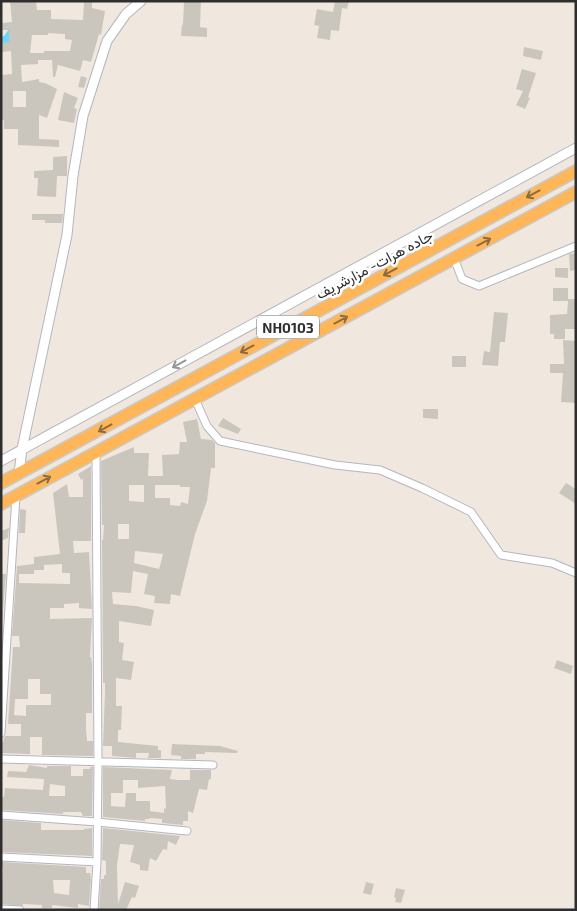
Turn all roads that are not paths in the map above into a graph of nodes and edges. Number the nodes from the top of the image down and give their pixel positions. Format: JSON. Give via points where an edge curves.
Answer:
{"nodes":[{"id":1,"x":140,"y":1,"type":"edge"},
{"id":2,"x":576,"y":148,"type":"edge"},
{"id":3,"x":576,"y":171,"type":"edge"},
{"id":4,"x":576,"y":192,"type":"edge"},
{"id":5,"x":576,"y":246,"type":"edge"},
{"id":6,"x":454,"y":258,"type":"junction"},
{"id":7,"x":195,"y":399,"type":"junction"},
{"id":8,"x":22,"y":449,"type":"junction"},
{"id":9,"x":96,"y":452,"type":"junction"},
{"id":10,"x":1,"y":461,"type":"edge"},
{"id":11,"x":19,"y":473,"type":"junction"},
{"id":12,"x":1,"y":483,"type":"edge"},
{"id":13,"x":16,"y":496,"type":"junction"},
{"id":14,"x":1,"y":504,"type":"edge"},
{"id":15,"x":576,"y":572,"type":"edge"},
{"id":16,"x":1,"y":733,"type":"edge"},
{"id":17,"x":1,"y":759,"type":"edge"},
{"id":18,"x":98,"y":762,"type":"junction"},
{"id":19,"x":213,"y":765,"type":"dead end"},
{"id":20,"x":1,"y":815,"type":"edge"},
{"id":21,"x":97,"y":822,"type":"junction"},
{"id":22,"x":187,"y":831,"type":"dead end"},
{"id":23,"x":1,"y":857,"type":"edge"},
{"id":24,"x":97,"y":862,"type":"junction"},
{"id":25,"x":1,"y":909,"type":"edge"},
{"id":26,"x":20,"y":910,"type":"edge"},
{"id":27,"x":94,"y":910,"type":"edge"}],
"edges":[{"from":1,"to":8,"type":"street","via":[[126,14],[108,41],[83,116],[68,234]]},
{"from":2,"to":8,"type":"street","one_way":true},
{"from":3,"to":11,"type":"highway","name":"جاده هرات- مزارشریف","number":"NH0103","one_way":true},
{"from":6,"to":4,"type":"highway","one_way":true},
{"from":5,"to":6,"type":"street","via":[[479,286],[462,279]]},
{"from":7,"to":6,"type":"highway","one_way":true},
{"from":7,"to":9,"type":"highway"},
{"from":7,"to":15,"type":"street","via":[[207,426],[220,442],[335,465],[380,470],[471,512],[501,555],[552,562]]},
{"from":8,"to":10,"type":"street"},
{"from":8,"to":11,"type":"street"},
{"from":13,"to":9,"type":"highway","one_way":true},
{"from":9,"to":18,"type":"street"},
{"from":11,"to":12,"type":"highway","name":"جاده هرات- مزارشریف","number":"NH0103"},
{"from":13,"to":14,"type":"highway"},
{"from":13,"to":16,"type":"street"},
{"from":17,"to":18,"type":"street"},
{"from":18,"to":19,"type":"street"},
{"from":18,"to":21,"type":"street"},
{"from":20,"to":21,"type":"street"},
{"from":21,"to":22,"type":"street"},
{"from":21,"to":24,"type":"street"},
{"from":23,"to":24,"type":"street"},
{"from":24,"to":27,"type":"street"},
{"from":25,"to":26,"type":"street"}]}
